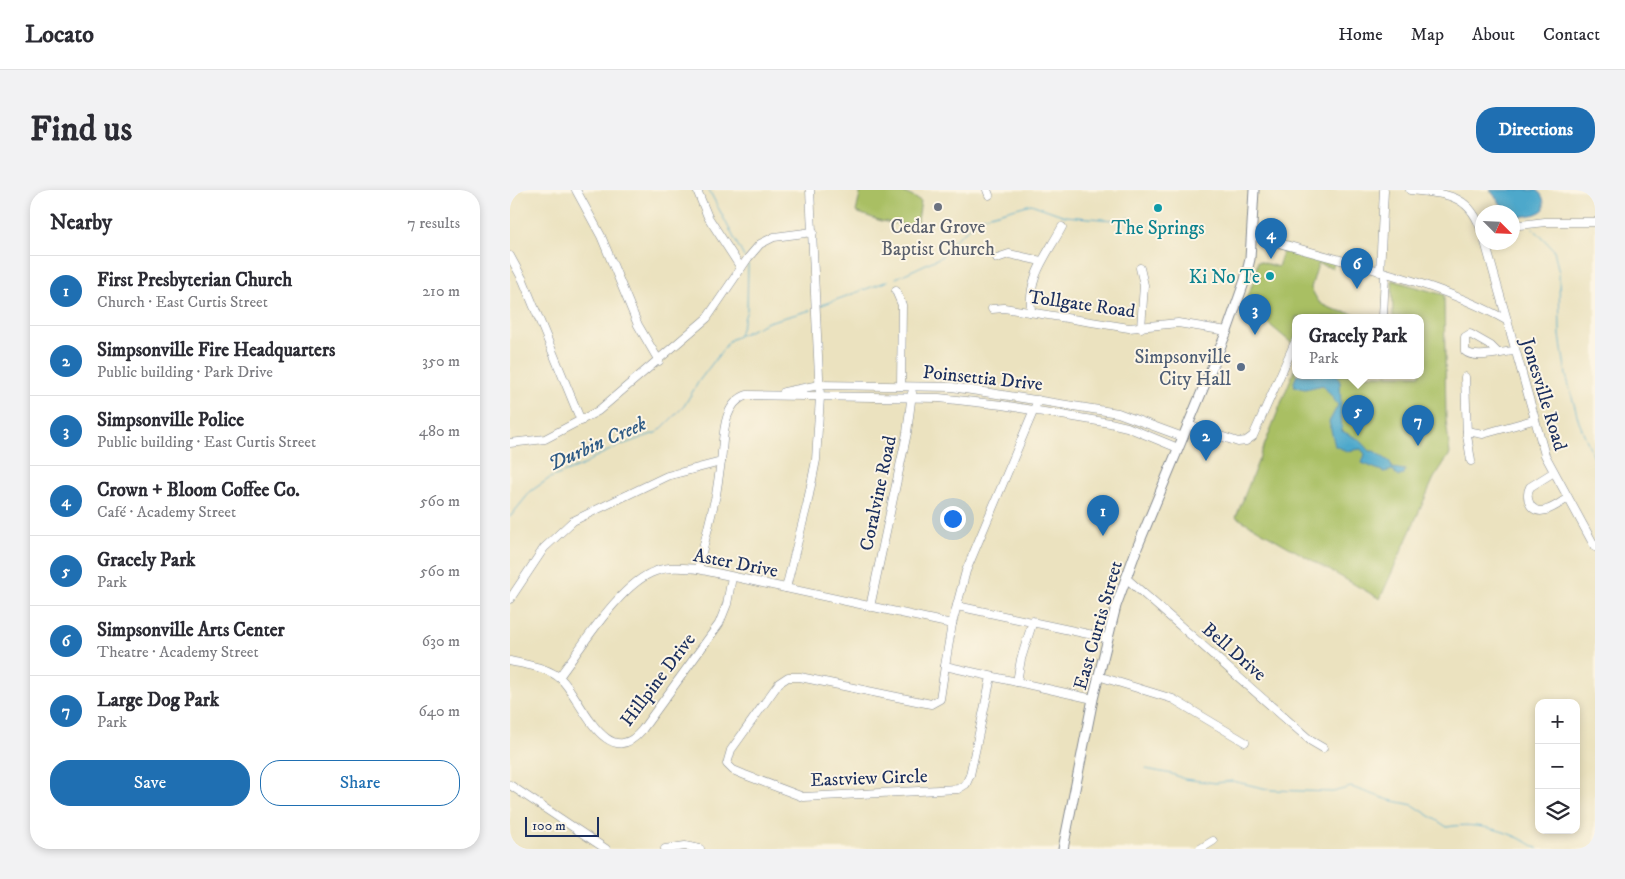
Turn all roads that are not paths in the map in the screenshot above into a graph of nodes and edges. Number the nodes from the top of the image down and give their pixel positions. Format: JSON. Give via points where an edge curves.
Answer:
{"nodes":[{"id":1,"x":576,"y":190,"type":"edge"},
{"id":2,"x":697,"y":190,"type":"edge"},
{"id":3,"x":810,"y":190,"type":"edge"},
{"id":4,"x":1254,"y":190,"type":"edge"},
{"id":5,"x":1384,"y":190,"type":"edge"},
{"id":6,"x":1410,"y":190,"type":"edge"},
{"id":7,"x":1475,"y":216,"type":"edge"},
{"id":8,"x":1595,"y":222,"type":"edge"},
{"id":9,"x":1520,"y":225,"type":"edge"},
{"id":10,"x":1062,"y":227,"type":"dead end"},
{"id":11,"x":813,"y":232,"type":"junction"},
{"id":12,"x":1252,"y":234,"type":"junction"},
{"id":13,"x":1487,"y":250,"type":"edge"},
{"id":14,"x":510,"y":256,"type":"edge"},
{"id":15,"x":997,"y":258,"type":"dead end"},
{"id":16,"x":1041,"y":261,"type":"junction"},
{"id":17,"x":741,"y":268,"type":"junction"},
{"id":18,"x":1140,"y":268,"type":"dead end"},
{"id":19,"x":1383,"y":273,"type":"junction"},
{"id":20,"x":896,"y":291,"type":"dead end"},
{"id":21,"x":992,"y":309,"type":"dead end"},
{"id":22,"x":1031,"y":312,"type":"junction"},
{"id":23,"x":1383,"y":314,"type":"edge"},
{"id":24,"x":1506,"y":320,"type":"junction"},
{"id":25,"x":1141,"y":328,"type":"junction"},
{"id":26,"x":1227,"y":331,"type":"junction"},
{"id":27,"x":1292,"y":349,"type":"edge"},
{"id":28,"x":1514,"y":351,"type":"junction"},
{"id":29,"x":1497,"y":352,"type":"dead end"},
{"id":30,"x":659,"y":361,"type":"junction"},
{"id":31,"x":1466,"y":377,"type":"dead end"},
{"id":32,"x":819,"y":385,"type":"junction"},
{"id":33,"x":901,"y":386,"type":"junction"},
{"id":34,"x":913,"y":386,"type":"junction"},
{"id":35,"x":775,"y":394,"type":"junction"},
{"id":36,"x":820,"y":397,"type":"junction"},
{"id":37,"x":912,"y":397,"type":"junction"},
{"id":38,"x":1038,"y":400,"type":"junction"},
{"id":39,"x":1034,"y":410,"type":"junction"},
{"id":40,"x":1533,"y":420,"type":"junction"},
{"id":41,"x":581,"y":421,"type":"junction"},
{"id":42,"x":1188,"y":424,"type":"junction"},
{"id":43,"x":1467,"y":431,"type":"junction"},
{"id":44,"x":1183,"y":436,"type":"junction"},
{"id":45,"x":510,"y":443,"type":"edge"},
{"id":46,"x":1178,"y":448,"type":"junction"},
{"id":47,"x":721,"y":462,"type":"junction"},
{"id":48,"x":1471,"y":462,"type":"dead end"},
{"id":49,"x":1554,"y":472,"type":"junction"},
{"id":50,"x":1568,"y":498,"type":"junction"},
{"id":51,"x":1595,"y":547,"type":"edge"},
{"id":52,"x":698,"y":569,"type":"junction"},
{"id":53,"x":732,"y":577,"type":"junction"},
{"id":54,"x":1126,"y":578,"type":"junction"},
{"id":55,"x":786,"y":588,"type":"junction"},
{"id":56,"x":510,"y":599,"type":"edge"},
{"id":57,"x":957,"y":606,"type":"junction"},
{"id":58,"x":870,"y":607,"type":"junction"},
{"id":59,"x":1033,"y":621,"type":"junction"},
{"id":60,"x":952,"y":624,"type":"junction"},
{"id":61,"x":1107,"y":638,"type":"junction"},
{"id":62,"x":510,"y":661,"type":"edge"},
{"id":63,"x":945,"y":666,"type":"junction"},
{"id":64,"x":991,"y":676,"type":"junction"},
{"id":65,"x":1098,"y":676,"type":"junction"},
{"id":66,"x":559,"y":677,"type":"junction"},
{"id":67,"x":1016,"y":682,"type":"junction"},
{"id":68,"x":1092,"y":699,"type":"junction"},
{"id":69,"x":1245,"y":742,"type":"dead end"},
{"id":70,"x":1323,"y":748,"type":"dead end"},
{"id":71,"x":510,"y":785,"type":"edge"},
{"id":72,"x":1213,"y":841,"type":"dead end"},
{"id":73,"x":606,"y":849,"type":"edge"},
{"id":74,"x":665,"y":849,"type":"edge"},
{"id":75,"x":700,"y":849,"type":"edge"},
{"id":76,"x":1063,"y":849,"type":"edge"},
{"id":77,"x":1200,"y":849,"type":"edge"}],
"edges":[{"from":1,"to":30,"type":"street","via":[[601,236],[640,330]]},
{"from":2,"to":17,"type":"street","via":[[708,217]]},
{"from":3,"to":11,"type":"street"},
{"from":4,"to":12,"type":"main road","name":"East Curtis Street"},
{"from":5,"to":19,"type":"street"},
{"from":6,"to":7,"type":"street","via":[[1461,200]]},
{"from":8,"to":9,"type":"street"},
{"from":10,"to":16,"type":"street"},
{"from":11,"to":17,"type":"street","via":[[765,241]]},
{"from":11,"to":32,"type":"street"},
{"from":12,"to":19,"type":"street"},
{"from":12,"to":26,"type":"main road","name":"East Curtis Street","via":[[1245,280]]},
{"from":13,"to":24,"type":"street","name":"Jonesville Road"},
{"from":14,"to":41,"type":"street"},
{"from":15,"to":16,"type":"street","via":[[1009,254]]},
{"from":16,"to":22,"type":"street","via":[[1033,280]]},
{"from":17,"to":30,"type":"street","via":[[706,318]]},
{"from":18,"to":25,"type":"street","via":[[1144,285]]},
{"from":19,"to":23,"type":"street"},
{"from":19,"to":24,"type":"street","via":[[1454,294]]},
{"from":20,"to":33,"type":"street","via":[[902,305]]},
{"from":21,"to":22,"type":"street","name":"Tollgate Road"},
{"from":22,"to":25,"type":"street","name":"Tollgate Road"},
{"from":24,"to":28,"type":"street","name":"Jonesville Road"},
{"from":25,"to":26,"type":"street","name":"Tollgate Road","via":[[1178,323]]},
{"from":26,"to":42,"type":"main road","name":"East Curtis Street"},
{"from":27,"to":42,"type":"street","via":[[1253,436],[1238,442]]},
{"from":28,"to":29,"type":"street"},
{"from":28,"to":40,"type":"street","name":"Jonesville Road"},
{"from":30,"to":41,"type":"street","via":[[610,402]]},
{"from":31,"to":43,"type":"street"},
{"from":32,"to":33,"type":"street","name":"Poinsettia Drive"},
{"from":32,"to":35,"type":"street","name":"Poinsettia Drive"},
{"from":32,"to":36,"type":"street"},
{"from":33,"to":34,"type":"street","name":"Poinsettia Drive"},
{"from":34,"to":37,"type":"street","name":"Coralvine Road"},
{"from":34,"to":38,"type":"street","name":"Poinsettia Drive","via":[[952,387]]},
{"from":35,"to":36,"type":"street","name":"Poinsettia Drive"},
{"from":35,"to":47,"type":"street","name":"Poinsettia Drive","via":[[747,394],[734,403],[726,418]]},
{"from":36,"to":37,"type":"street","name":"Poinsettia Drive"},
{"from":36,"to":55,"type":"street","via":[[816,460]]},
{"from":37,"to":39,"type":"street","name":"Poinsettia Drive","via":[[964,400]]},
{"from":37,"to":58,"type":"street","name":"Coralvine Road"},
{"from":38,"to":39,"type":"street"},
{"from":38,"to":44,"type":"street","name":"Poinsettia Drive","via":[[1118,413]]},
{"from":39,"to":46,"type":"street","name":"Poinsettia Drive","via":[[1110,422]]},
{"from":39,"to":57,"type":"street","via":[[973,554]]},
{"from":40,"to":43,"type":"street","via":[[1483,434]]},
{"from":40,"to":49,"type":"street","name":"Jonesville Road","via":[[1544,455]]},
{"from":41,"to":45,"type":"street","via":[[545,439]]},
{"from":42,"to":44,"type":"main road","name":"East Curtis Street"},
{"from":43,"to":48,"type":"street"},
{"from":44,"to":46,"type":"main road","name":"East Curtis Street"},
{"from":46,"to":54,"type":"main road","name":"East Curtis Street"},
{"from":47,"to":52,"type":"street","name":"Poinsettia Drive"},
{"from":47,"to":56,"type":"street","via":[[667,476],[573,521],[544,548]]},
{"from":49,"to":50,"type":"street","name":"Jonesville Road"},
{"from":49,"to":50,"type":"street","via":[[1530,487],[1527,494],[1529,504],[1543,511]]},
{"from":50,"to":51,"type":"street","name":"Jonesville Road"},
{"from":52,"to":53,"type":"street","name":"Aster Drive"},
{"from":52,"to":66,"type":"street","name":"Aster Drive","via":[[663,569],[635,582]]},
{"from":53,"to":55,"type":"street","name":"Aster Drive"},
{"from":53,"to":66,"type":"street","name":"Hillpine Drive","via":[[727,604],[718,624],[635,738],[620,742],[602,736]]},
{"from":54,"to":61,"type":"main road","name":"East Curtis Street"},
{"from":54,"to":70,"type":"street","name":"Bell Drive","via":[[1310,741]]},
{"from":55,"to":58,"type":"street","name":"Aster Drive"},
{"from":57,"to":59,"type":"street"},
{"from":57,"to":60,"type":"street"},
{"from":58,"to":60,"type":"street","name":"Aster Drive"},
{"from":59,"to":61,"type":"street"},
{"from":59,"to":67,"type":"street"},
{"from":60,"to":63,"type":"street"},
{"from":61,"to":65,"type":"main road","name":"East Curtis Street"},
{"from":62,"to":66,"type":"street","name":"Hillpine Drive","via":[[544,669]]},
{"from":63,"to":64,"type":"street"},
{"from":63,"to":64,"type":"street","name":"Eastview Circle","via":[[940,699],[931,704],[800,677],[786,678],[731,750],[728,764],[733,770],[803,796],[958,789],[967,783],[970,775]]},
{"from":64,"to":67,"type":"street"},
{"from":65,"to":68,"type":"main road","name":"East Curtis Street"},
{"from":65,"to":69,"type":"street","via":[[1173,699]]},
{"from":67,"to":68,"type":"street"},
{"from":68,"to":76,"type":"main road","name":"East Curtis Street"},
{"from":71,"to":73,"type":"street"},
{"from":72,"to":77,"type":"street"},
{"from":74,"to":75,"type":"street","via":[[678,846]]}]}
